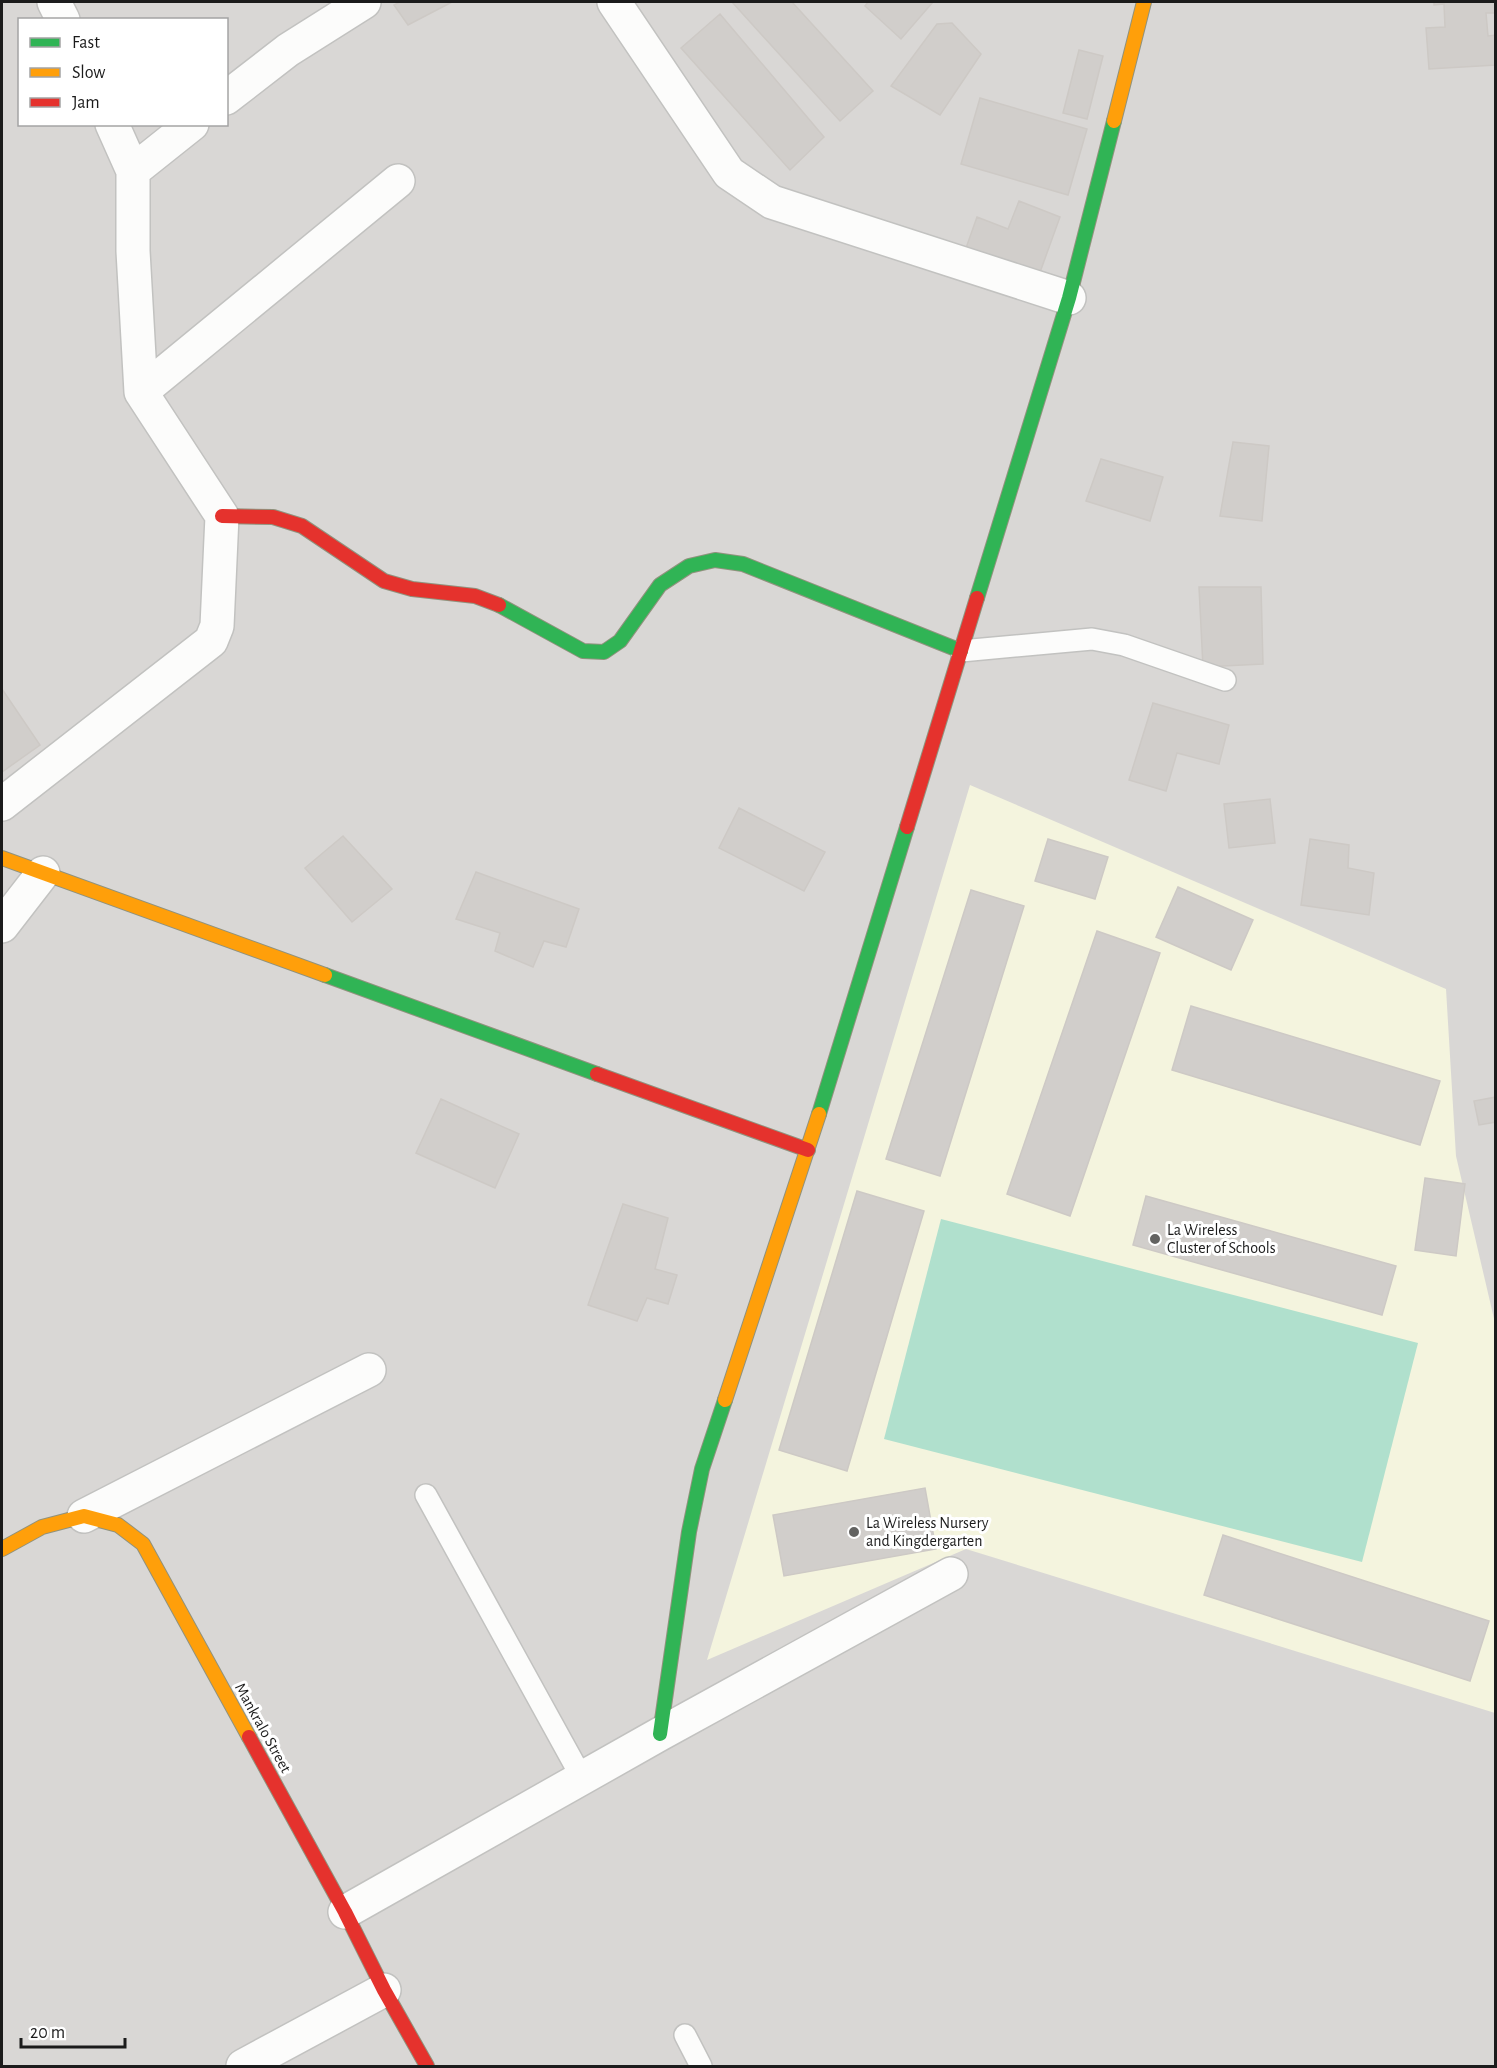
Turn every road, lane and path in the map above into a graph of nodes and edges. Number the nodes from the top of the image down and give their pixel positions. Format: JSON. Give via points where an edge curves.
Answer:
{"nodes":[{"id":1,"x":54,"y":2,"type":"edge"},
{"id":2,"x":364,"y":2,"type":"edge"},
{"id":3,"x":614,"y":2,"type":"edge"},
{"id":4,"x":1144,"y":2,"type":"edge"},
{"id":5,"x":62,"y":18,"type":"edge"},
{"id":6,"x":228,"y":96,"type":"edge"},
{"id":7,"x":112,"y":126,"type":"edge"},
{"id":8,"x":189,"y":126,"type":"edge"},
{"id":9,"x":133,"y":171,"type":"junction"},
{"id":10,"x":398,"y":181,"type":"dead end"},
{"id":11,"x":1069,"y":298,"type":"junction"},
{"id":12,"x":141,"y":392,"type":"junction"},
{"id":13,"x":222,"y":516,"type":"junction"},
{"id":14,"x":961,"y":651,"type":"junction"},
{"id":15,"x":1225,"y":680,"type":"dead end"},
{"id":16,"x":2,"y":804,"type":"edge"},
{"id":17,"x":2,"y":858,"type":"edge"},
{"id":18,"x":43,"y":873,"type":"junction"},
{"id":19,"x":2,"y":926,"type":"edge"},
{"id":20,"x":808,"y":1150,"type":"junction"},
{"id":21,"x":369,"y":1370,"type":"dead end"},
{"id":22,"x":426,"y":1495,"type":"dead end"},
{"id":23,"x":84,"y":1516,"type":"junction"},
{"id":24,"x":2,"y":1549,"type":"edge"},
{"id":25,"x":951,"y":1574,"type":"dead end"},
{"id":26,"x":660,"y":1734,"type":"junction"},
{"id":27,"x":582,"y":1778,"type":"junction"},
{"id":28,"x":345,"y":1912,"type":"junction"},
{"id":29,"x":384,"y":1990,"type":"junction"},
{"id":30,"x":685,"y":2035,"type":"dead end"},
{"id":31,"x":243,"y":2067,"type":"edge"},
{"id":32,"x":427,"y":2067,"type":"edge"},
{"id":33,"x":701,"y":2067,"type":"edge"}],
"edges":[{"from":1,"to":5,"type":"street"},
{"from":2,"to":6,"type":"street","via":[[288,50]]},
{"from":3,"to":11,"type":"street","via":[[729,173],[772,202]]},
{"from":4,"to":11,"type":"street"},
{"from":7,"to":9,"type":"street"},
{"from":8,"to":9,"type":"street"},
{"from":9,"to":12,"type":"street"},
{"from":10,"to":12,"type":"street"},
{"from":11,"to":14,"type":"street"},
{"from":12,"to":13,"type":"street"},
{"from":13,"to":14,"type":"street","via":[[273,517],[302,526],[384,580],[412,589],[475,596],[504,607],[583,651],[604,652],[620,641],[660,585],[689,566],[715,560],[743,564]]},
{"from":13,"to":16,"type":"street","via":[[217,626],[211,641]]},
{"from":14,"to":15,"type":"lane","via":[[1092,639],[1124,645]]},
{"from":14,"to":20,"type":"street"},
{"from":17,"to":18,"type":"street"},
{"from":18,"to":19,"type":"street"},
{"from":18,"to":20,"type":"street"},
{"from":20,"to":26,"type":"street","via":[[702,1468]]},
{"from":21,"to":23,"type":"street"},
{"from":22,"to":27,"type":"lane"},
{"from":23,"to":24,"type":"street","via":[[42,1527]]},
{"from":23,"to":28,"type":"street","name":"Mankralo Street","via":[[118,1526],[143,1544]]},
{"from":25,"to":26,"type":"street"},
{"from":26,"to":27,"type":"street"},
{"from":27,"to":28,"type":"street"},
{"from":28,"to":29,"type":"street","name":"Mankralo Street"},
{"from":29,"to":31,"type":"street"},
{"from":29,"to":32,"type":"street","name":"Mankralo Street"},
{"from":30,"to":33,"type":"lane"}]}
